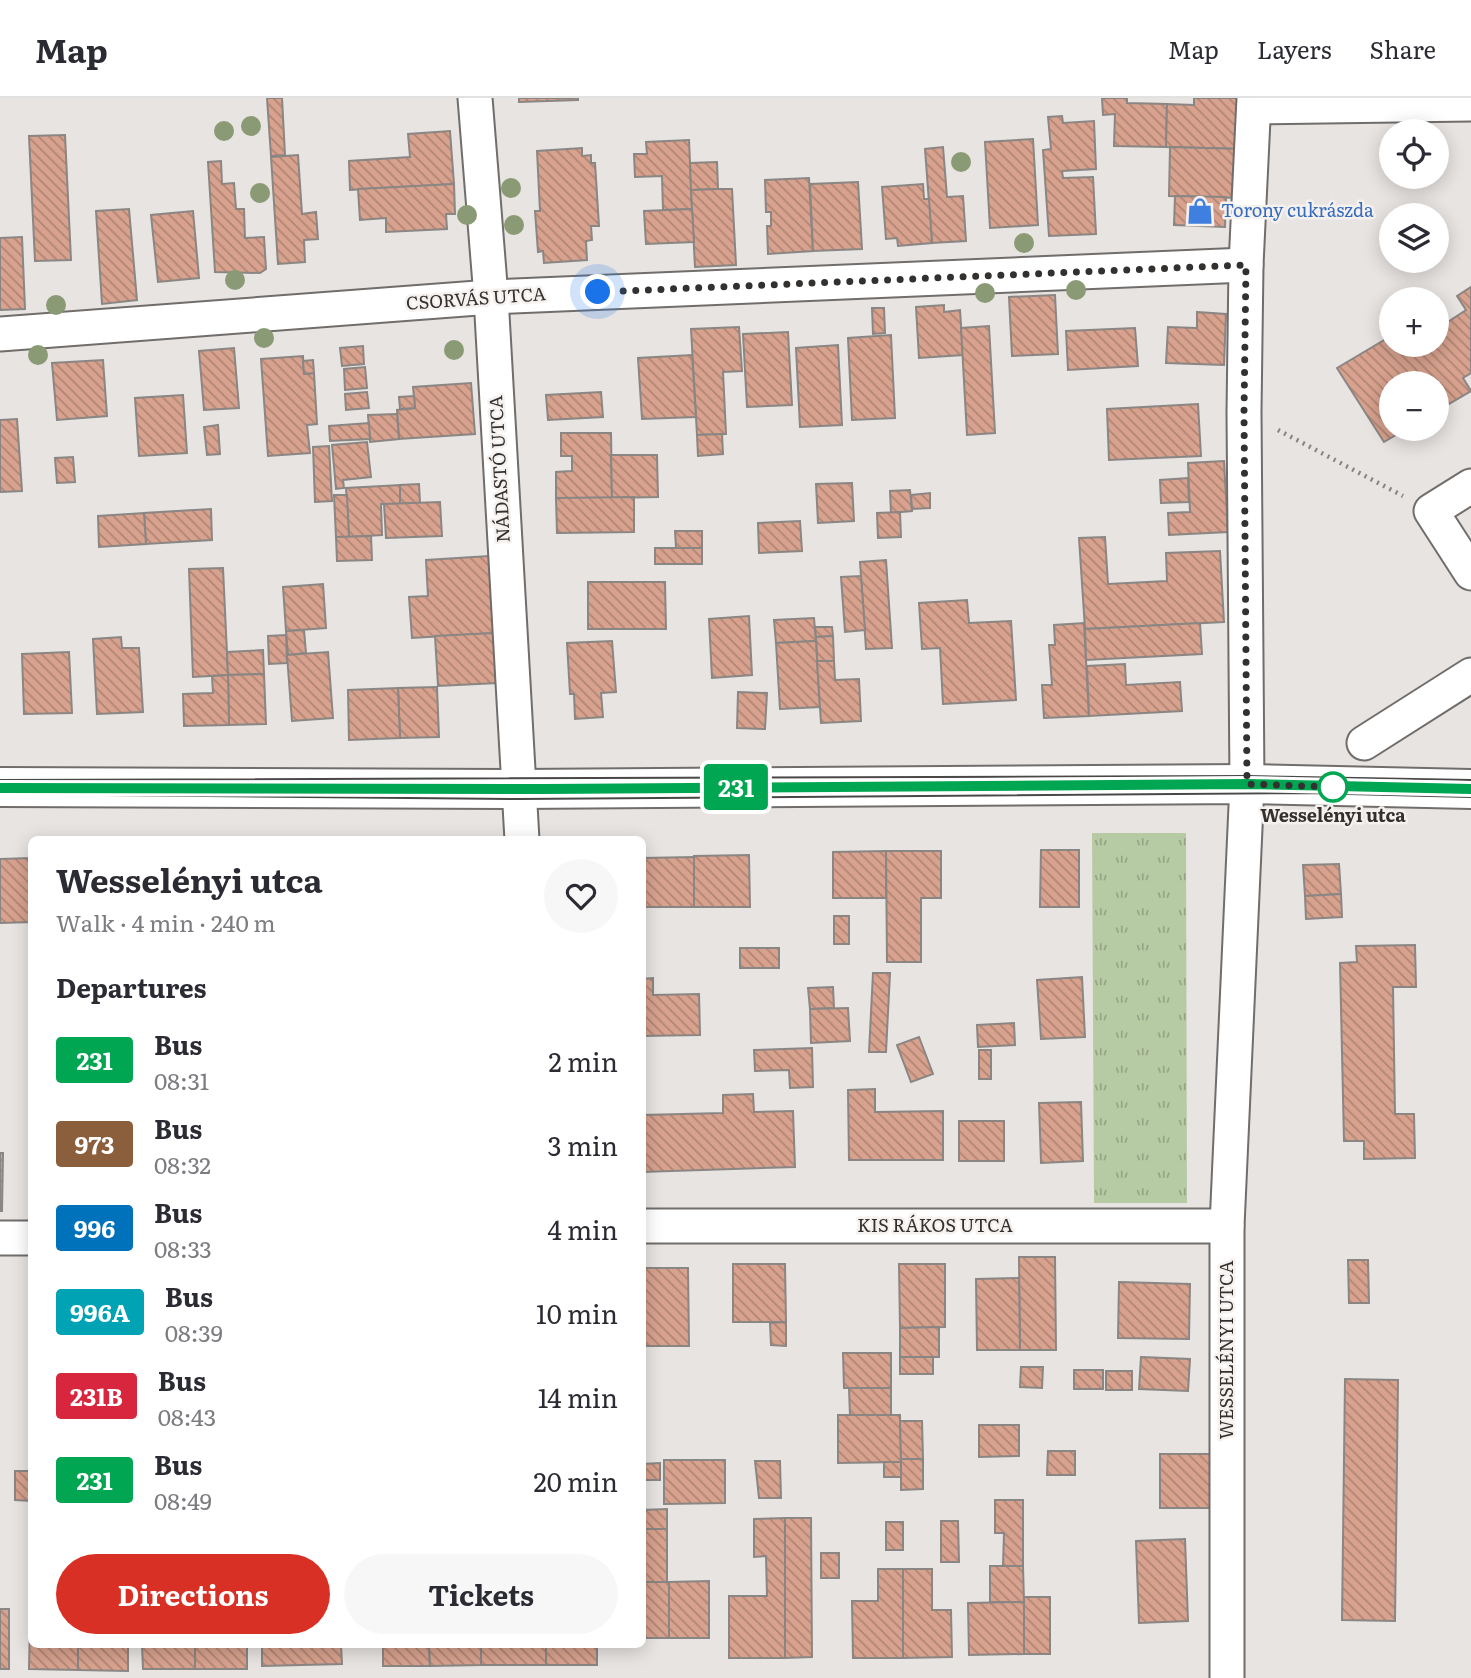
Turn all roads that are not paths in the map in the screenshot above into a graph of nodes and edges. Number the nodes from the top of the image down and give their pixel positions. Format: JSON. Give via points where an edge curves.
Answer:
{"nodes":[{"id":1,"x":475,"y":98,"type":"edge"},
{"id":2,"x":1254,"y":103,"type":"edge"},
{"id":3,"x":1471,"y":104,"type":"edge"},
{"id":4,"x":1246,"y":265,"type":"junction"},
{"id":5,"x":491,"y":297,"type":"junction"},
{"id":6,"x":0,"y":334,"type":"edge"},
{"id":7,"x":1471,"y":486,"type":"edge"},
{"id":8,"x":1471,"y":573,"type":"edge"},
{"id":9,"x":1471,"y":675,"type":"edge"},
{"id":10,"x":1364,"y":743,"type":"dead end"},
{"id":11,"x":1247,"y":784,"type":"junction"},
{"id":12,"x":0,"y":788,"type":"edge"},
{"id":13,"x":517,"y":789,"type":"junction"},
{"id":14,"x":1471,"y":789,"type":"edge"},
{"id":15,"x":522,"y":836,"type":"edge"},
{"id":16,"x":646,"y":1226,"type":"edge"},
{"id":17,"x":1227,"y":1226,"type":"junction"},
{"id":18,"x":0,"y":1238,"type":"edge"},
{"id":19,"x":28,"y":1238,"type":"edge"},
{"id":20,"x":1227,"y":1678,"type":"edge"}],
"edges":[{"from":1,"to":5,"type":"street","name":"NÁDASTÓ UTCA"},
{"from":2,"to":3,"type":"street"},
{"from":2,"to":4,"type":"street","name":"WESSELÉNYI UTCA"},
{"from":4,"to":5,"type":"street","name":"CSORVÁS UTCA"},
{"from":4,"to":11,"type":"street","name":"WESSELÉNYI UTCA"},
{"from":5,"to":6,"type":"street","name":"CSORVÁS UTCA"},
{"from":5,"to":13,"type":"street","name":"NÁDASTÓ UTCA"},
{"from":7,"to":8,"type":"street","via":[[1432,511]]},
{"from":9,"to":10,"type":"street"},
{"from":11,"to":13,"type":"street"},
{"from":11,"to":14,"type":"street"},
{"from":11,"to":17,"type":"street","name":"WESSELÉNYI UTCA"},
{"from":12,"to":13,"type":"street"},
{"from":13,"to":15,"type":"street","name":"NÁDASTÓ UTCA"},
{"from":16,"to":17,"type":"street","name":"KIS RÁKOS UTCA"},
{"from":17,"to":20,"type":"street","name":"WESSELÉNYI UTCA"},
{"from":18,"to":19,"type":"street"}]}
